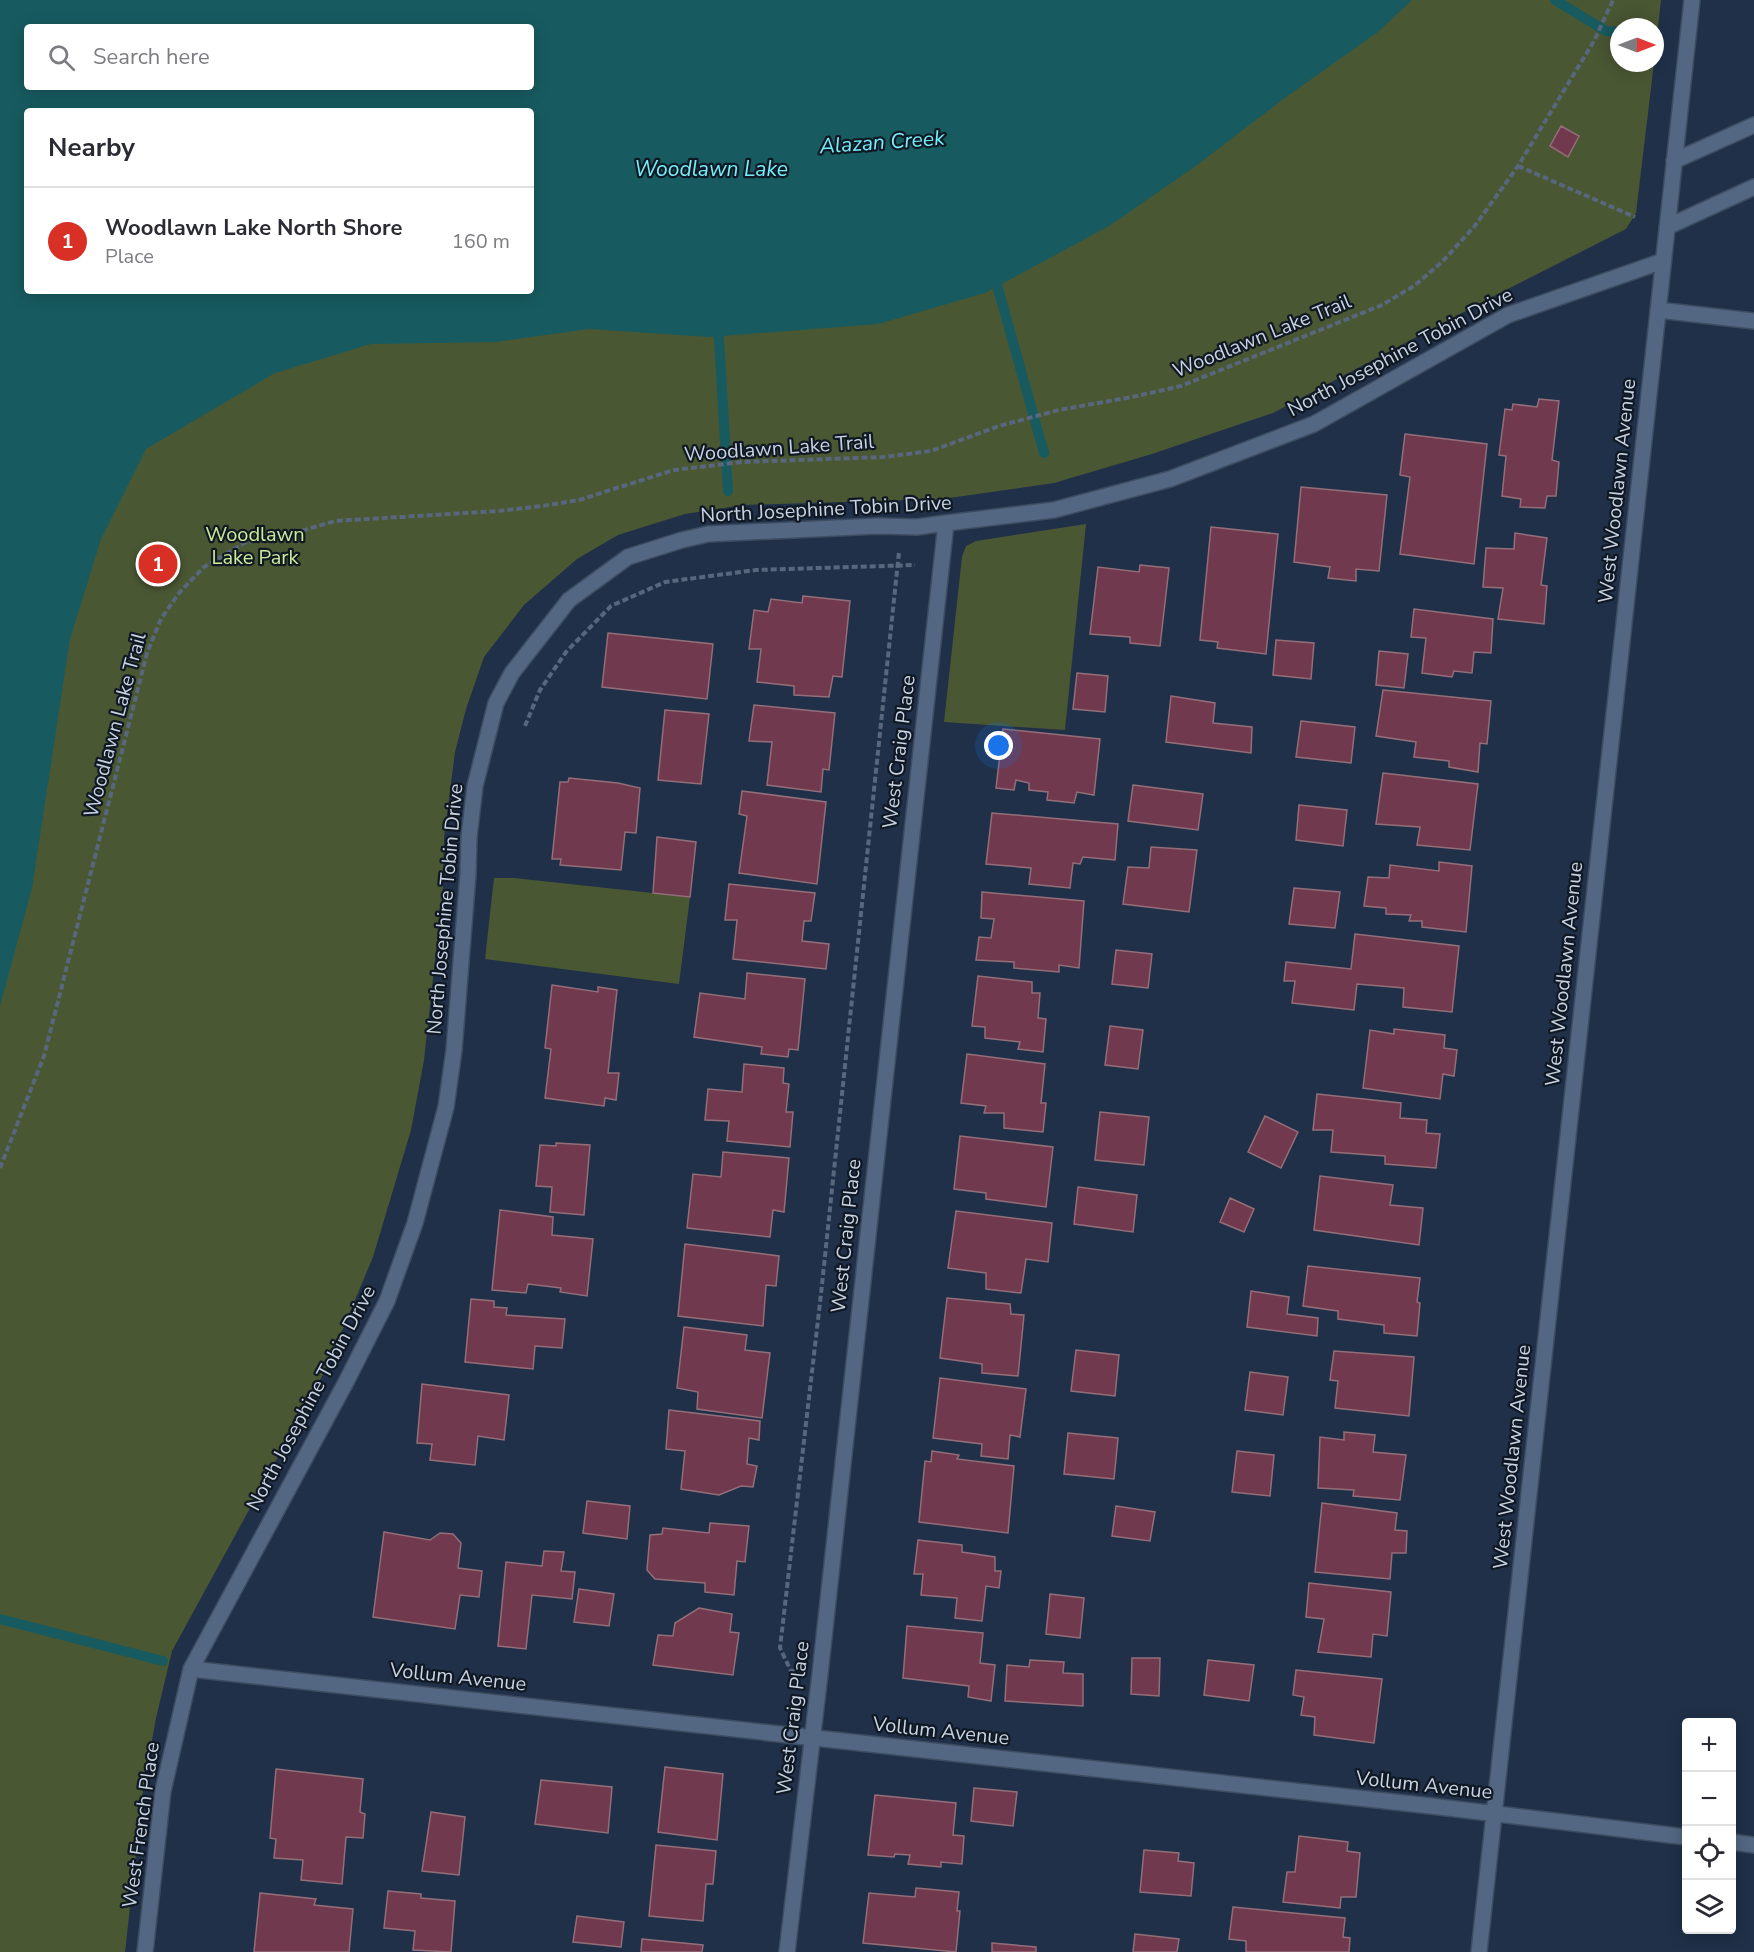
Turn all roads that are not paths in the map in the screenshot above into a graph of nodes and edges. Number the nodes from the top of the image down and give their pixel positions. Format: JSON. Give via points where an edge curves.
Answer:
{"nodes":[{"id":1,"x":1692,"y":0,"type":"edge"},
{"id":2,"x":1754,"y":125,"type":"edge"},
{"id":3,"x":1674,"y":161,"type":"junction"},
{"id":4,"x":1754,"y":187,"type":"edge"},
{"id":5,"x":1667,"y":227,"type":"junction"},
{"id":6,"x":1663,"y":261,"type":"junction"},
{"id":7,"x":1658,"y":310,"type":"junction"},
{"id":8,"x":1754,"y":321,"type":"edge"},
{"id":9,"x":946,"y":524,"type":"junction"},
{"id":10,"x":191,"y":1669,"type":"junction"},
{"id":11,"x":811,"y":1737,"type":"junction"},
{"id":12,"x":1494,"y":1814,"type":"junction"},
{"id":13,"x":1682,"y":1837,"type":"edge"},
{"id":14,"x":1736,"y":1843,"type":"edge"},
{"id":15,"x":1754,"y":1845,"type":"edge"},
{"id":16,"x":145,"y":1952,"type":"edge"},
{"id":17,"x":787,"y":1952,"type":"edge"},
{"id":18,"x":1479,"y":1952,"type":"edge"}],
"edges":[{"from":1,"to":3,"type":"street","name":"West Woodlawn Avenue"},
{"from":2,"to":3,"type":"street"},
{"from":3,"to":5,"type":"street","name":"West Woodlawn Avenue"},
{"from":4,"to":5,"type":"street"},
{"from":5,"to":6,"type":"street","name":"West Woodlawn Avenue"},
{"from":6,"to":7,"type":"street","name":"West Woodlawn Avenue"},
{"from":6,"to":9,"type":"street","name":"North Josephine Tobin Drive","via":[[1508,315],[1314,424],[1170,479],[1053,510]]},
{"from":7,"to":8,"type":"street"},
{"from":7,"to":12,"type":"street","name":"West Woodlawn Avenue"},
{"from":9,"to":10,"type":"street","name":"North Josephine Tobin Drive","via":[[708,534],[628,557],[568,600],[512,673],[496,703],[475,786],[454,1050],[446,1107],[415,1223],[387,1301],[352,1372]]},
{"from":9,"to":11,"type":"street","name":"West Craig Place"},
{"from":10,"to":11,"type":"street","name":"Vollum Avenue"},
{"from":10,"to":16,"type":"street","name":"West French Place","via":[[163,1791]]},
{"from":11,"to":12,"type":"street","name":"Vollum Avenue"},
{"from":11,"to":17,"type":"street","name":"West Craig Place"},
{"from":12,"to":13,"type":"street","name":"Vollum Avenue"},
{"from":12,"to":18,"type":"street","name":"West Woodlawn Avenue"},
{"from":14,"to":15,"type":"street"}]}
